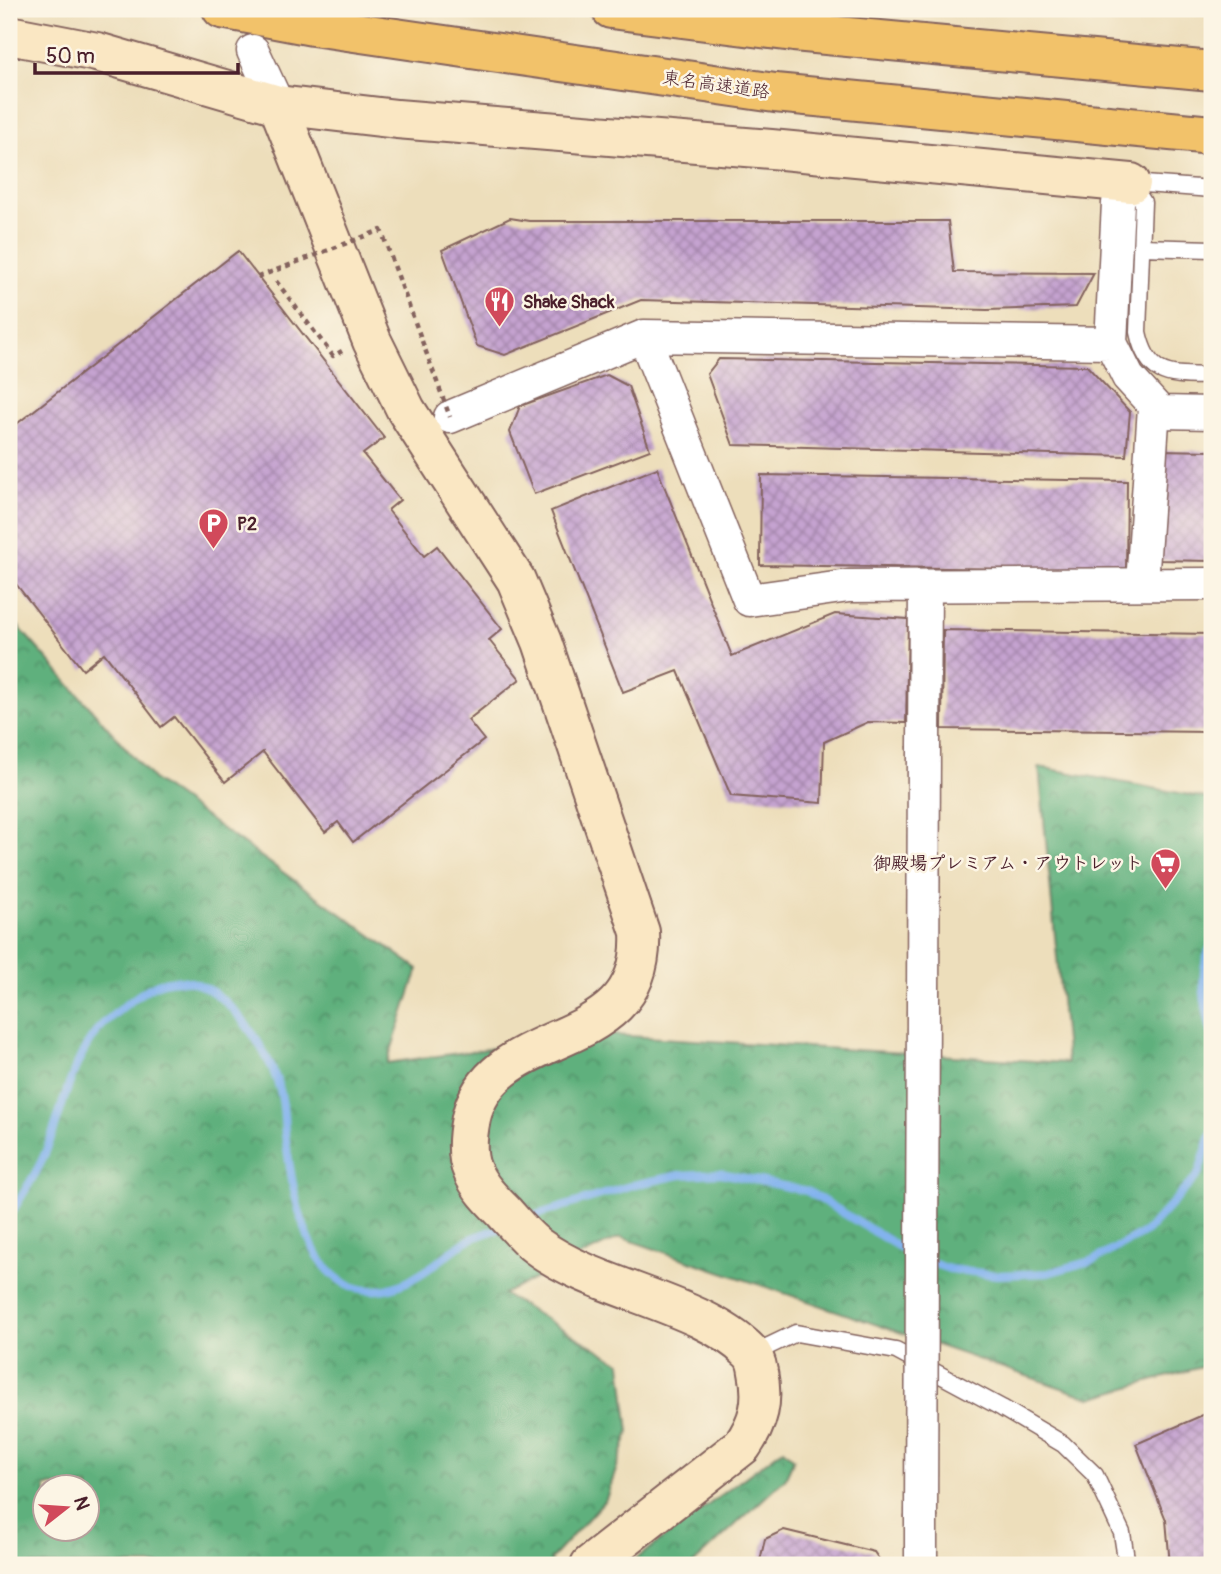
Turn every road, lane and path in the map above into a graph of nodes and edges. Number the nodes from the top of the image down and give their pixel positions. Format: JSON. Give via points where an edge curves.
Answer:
{"nodes":[{"id":1,"x":222,"y":9,"type":"edge"},
{"id":2,"x":611,"y":9,"type":"edge"},
{"id":3,"x":9,"y":35,"type":"edge"},
{"id":4,"x":253,"y":51,"type":"dead end"},
{"id":5,"x":1212,"y":71,"type":"edge"},
{"id":6,"x":278,"y":105,"type":"junction"},
{"id":7,"x":1212,"y":135,"type":"edge"},
{"id":8,"x":1212,"y":189,"type":"edge"},
{"id":9,"x":1124,"y":193,"type":"junction"},
{"id":10,"x":1142,"y":247,"type":"junction"},
{"id":11,"x":1212,"y":249,"type":"edge"},
{"id":12,"x":318,"y":254,"type":"junction"},
{"id":13,"x":322,"y":265,"type":"dead end"},
{"id":14,"x":258,"y":277,"type":"dead end"},
{"id":15,"x":276,"y":281,"type":"dead end"},
{"id":16,"x":644,"y":336,"type":"junction"},
{"id":17,"x":1111,"y":343,"type":"junction"},
{"id":18,"x":352,"y":346,"type":"dead end"},
{"id":19,"x":1212,"y":376,"type":"edge"},
{"id":20,"x":1154,"y":407,"type":"junction"},
{"id":21,"x":1212,"y":413,"type":"edge"},
{"id":22,"x":450,"y":417,"type":"joint"},
{"id":23,"x":1142,"y":584,"type":"junction"},
{"id":24,"x":1212,"y":584,"type":"edge"},
{"id":25,"x":925,"y":586,"type":"junction"},
{"id":26,"x":752,"y":1354,"type":"junction"},
{"id":27,"x":590,"y":1565,"type":"edge"},
{"id":28,"x":921,"y":1565,"type":"edge"},
{"id":29,"x":1127,"y":1565,"type":"edge"}],
"edges":[{"from":1,"to":7,"type":"highway","name":"東名高速道路","via":[[775,93]]},
{"from":2,"to":5,"type":"highway","via":[[794,32]]},
{"from":3,"to":6,"type":"street","via":[[97,52]]},
{"from":4,"to":6,"type":"street"},
{"from":6,"to":9,"type":"street","via":[[785,150]]},
{"from":6,"to":26,"type":"street","via":[[372,341],[406,410],[516,580],[542,642],[640,932],[641,955],[635,977],[612,1011],[513,1062],[487,1081],[475,1101],[479,1166],[500,1181],[543,1240],[576,1267],[715,1327]]},
{"from":8,"to":9,"type":"lane"},
{"from":9,"to":10,"type":"lane","via":[[1143,202]]},
{"from":9,"to":17,"type":"street"},
{"from":10,"to":11,"type":"lane"},
{"from":10,"to":19,"type":"lane","via":[[1138,332],[1149,361],[1170,376]]},
{"from":12,"to":13,"type":"path"},
{"from":12,"to":14,"type":"path","bridge":true},
{"from":12,"to":22,"type":"path","bridge":true,"via":[[381,230]]},
{"from":15,"to":18,"type":"path","via":[[333,356]]},
{"from":16,"to":17,"type":"street"},
{"from":16,"to":22,"type":"street"},
{"from":16,"to":25,"type":"street","via":[[749,600],[849,586]]},
{"from":17,"to":20,"type":"street","via":[[1128,377]]},
{"from":20,"to":21,"type":"street","via":[[1160,412]]},
{"from":20,"to":23,"type":"street"},
{"from":23,"to":24,"type":"street"},
{"from":23,"to":25,"type":"street"},
{"from":25,"to":28,"type":"street","bridge":true},
{"from":26,"to":27,"type":"street","via":[[762,1405],[755,1428],[742,1446]]},
{"from":26,"to":29,"type":"lane","via":[[796,1334],[896,1351],[1002,1408],[1063,1444],[1095,1475],[1122,1532]]}]}
